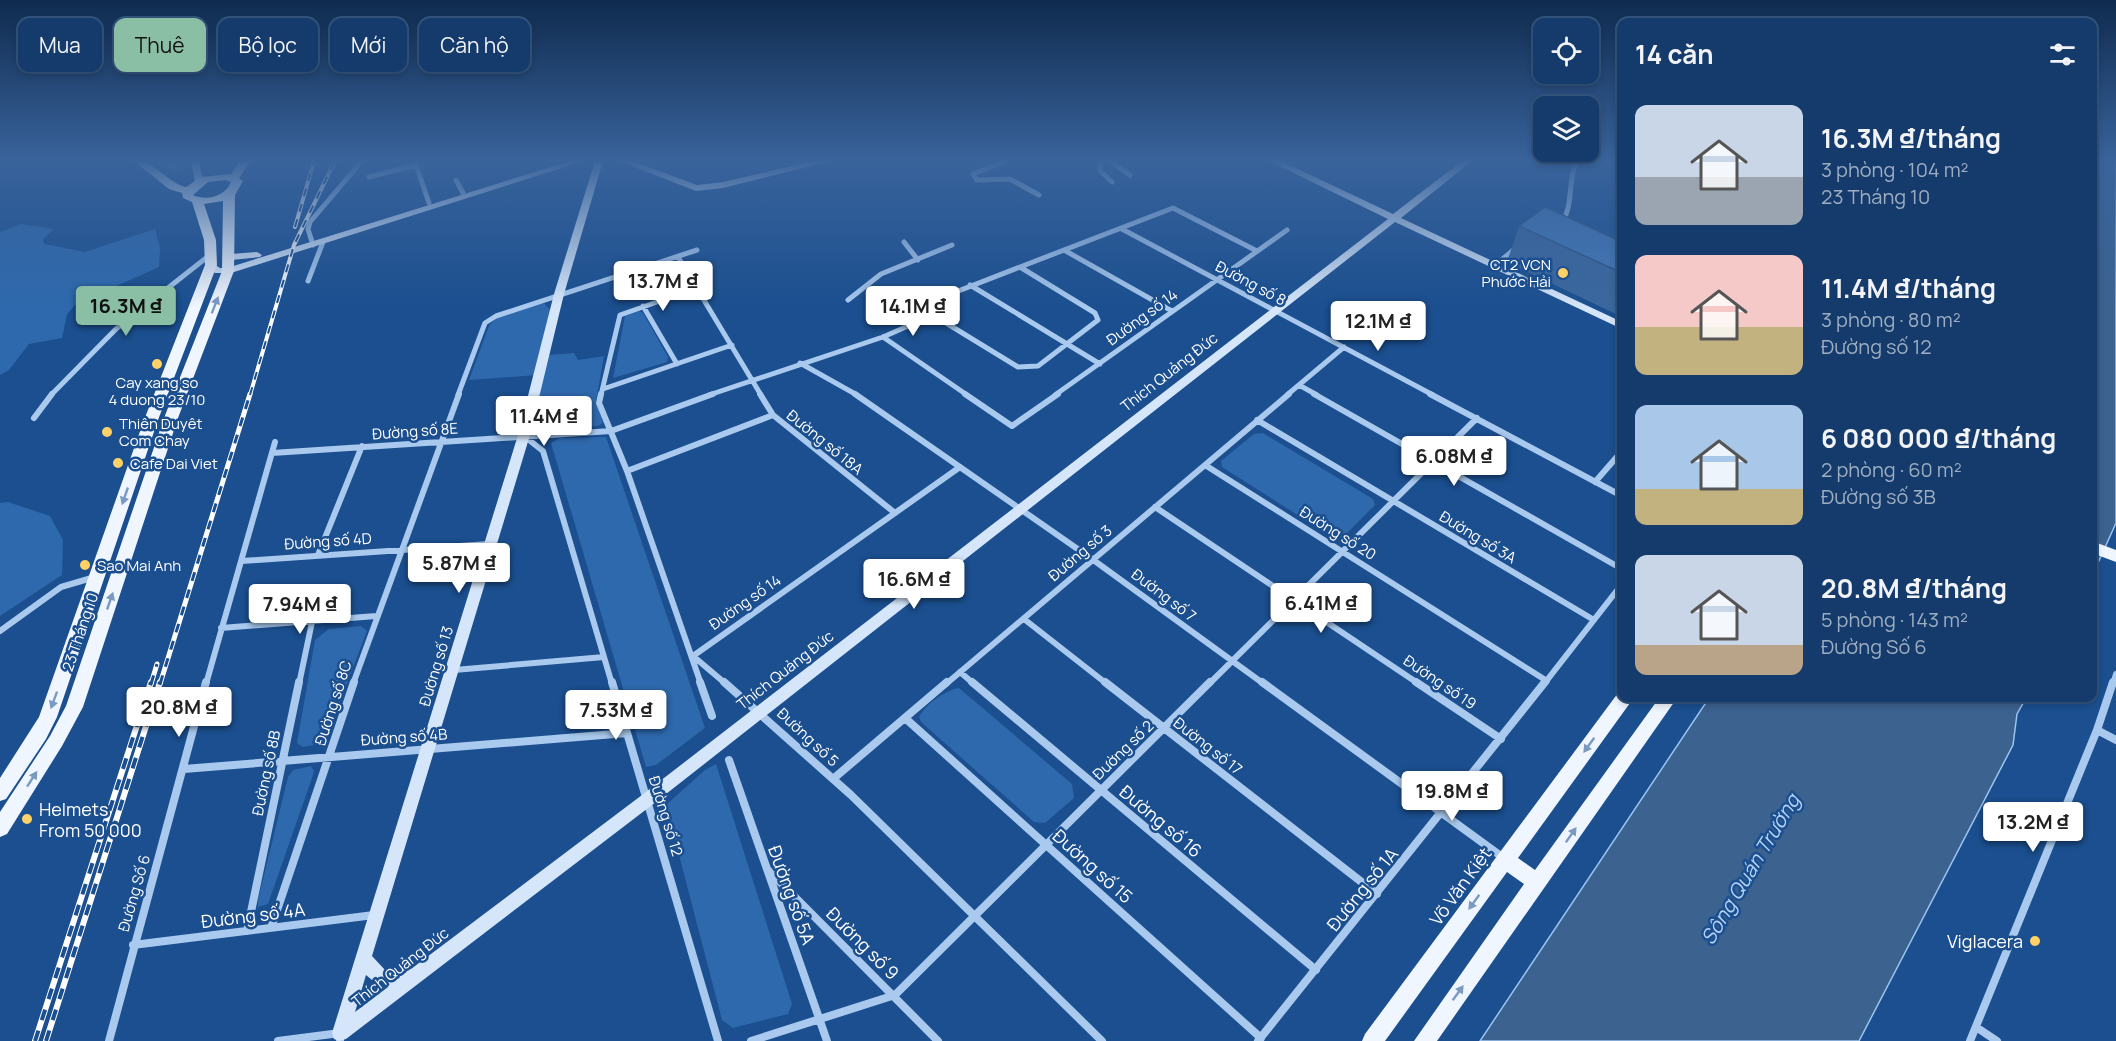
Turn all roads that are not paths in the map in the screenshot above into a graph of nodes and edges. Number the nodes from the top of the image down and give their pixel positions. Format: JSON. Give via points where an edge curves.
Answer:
{"nodes":[{"id":1,"x":201,"y":210,"type":"edge"},
{"id":2,"x":228,"y":210,"type":"edge"},
{"id":3,"x":321,"y":210,"type":"edge"},
{"id":4,"x":410,"y":210,"type":"edge"},
{"id":5,"x":422,"y":210,"type":"edge"},
{"id":6,"x":584,"y":210,"type":"edge"},
{"id":7,"x":1169,"y":210,"type":"edge"},
{"id":8,"x":1176,"y":210,"type":"edge"},
{"id":9,"x":1374,"y":210,"type":"edge"},
{"id":10,"x":1406,"y":210,"type":"edge"},
{"id":11,"x":1569,"y":210,"type":"edge"},
{"id":12,"x":1394,"y":219,"type":"junction"},
{"id":13,"x":1552,"y":227,"type":"edge"},
{"id":14,"x":1122,"y":229,"type":"junction"},
{"id":15,"x":1287,"y":230,"type":"dead end"},
{"id":16,"x":316,"y":242,"type":"junction"},
{"id":17,"x":904,"y":242,"type":"dead end"},
{"id":18,"x":1525,"y":242,"type":"edge"},
{"id":19,"x":952,"y":245,"type":"dead end"},
{"id":20,"x":697,"y":250,"type":"dead end"},
{"id":21,"x":1065,"y":250,"type":"junction"},
{"id":22,"x":1257,"y":251,"type":"junction"},
{"id":23,"x":231,"y":256,"type":"junction"},
{"id":24,"x":678,"y":257,"type":"junction"},
{"id":25,"x":211,"y":259,"type":"junction"},
{"id":26,"x":918,"y":260,"type":"junction"},
{"id":27,"x":1494,"y":266,"type":"junction"},
{"id":28,"x":1020,"y":267,"type":"junction"},
{"id":29,"x":228,"y":271,"type":"junction"},
{"id":30,"x":1218,"y":279,"type":"junction"},
{"id":31,"x":308,"y":281,"type":"dead end"},
{"id":32,"x":970,"y":285,"type":"junction"},
{"id":33,"x":698,"y":288,"type":"junction"},
{"id":34,"x":559,"y":294,"type":"junction"},
{"id":35,"x":848,"y":300,"type":"dead end"},
{"id":36,"x":644,"y":306,"type":"junction"},
{"id":37,"x":1276,"y":310,"type":"junction"},
{"id":38,"x":1172,"y":311,"type":"junction"},
{"id":39,"x":933,"y":315,"type":"junction"},
{"id":40,"x":1617,"y":324,"type":"edge"},
{"id":41,"x":883,"y":337,"type":"junction"},
{"id":42,"x":732,"y":345,"type":"junction"},
{"id":43,"x":1067,"y":345,"type":"junction"},
{"id":44,"x":1344,"y":347,"type":"junction"},
{"id":45,"x":800,"y":363,"type":"junction"},
{"id":46,"x":677,"y":364,"type":"junction"},
{"id":47,"x":1100,"y":364,"type":"junction"},
{"id":48,"x":752,"y":379,"type":"junction"},
{"id":49,"x":1299,"y":385,"type":"junction"},
{"id":50,"x":603,"y":389,"type":"junction"},
{"id":51,"x":772,"y":415,"type":"junction"},
{"id":52,"x":34,"y":418,"type":"dead end"},
{"id":53,"x":171,"y":418,"type":"junction"},
{"id":54,"x":1477,"y":418,"type":"junction"},
{"id":55,"x":151,"y":420,"type":"junction"},
{"id":56,"x":1257,"y":420,"type":"junction"},
{"id":57,"x":611,"y":430,"type":"junction"},
{"id":58,"x":524,"y":435,"type":"junction"},
{"id":59,"x":442,"y":441,"type":"junction"},
{"id":60,"x":275,"y":442,"type":"dead end"},
{"id":61,"x":362,"y":446,"type":"junction"},
{"id":62,"x":272,"y":453,"type":"junction"},
{"id":63,"x":1617,"y":457,"type":"edge"},
{"id":64,"x":1434,"y":462,"type":"junction"},
{"id":65,"x":1205,"y":465,"type":"junction"},
{"id":66,"x":960,"y":467,"type":"junction"},
{"id":67,"x":627,"y":471,"type":"junction"},
{"id":68,"x":1595,"y":482,"type":"junction"},
{"id":69,"x":1617,"y":493,"type":"edge"},
{"id":70,"x":1394,"y":502,"type":"junction"},
{"id":71,"x":1155,"y":507,"type":"junction"},
{"id":72,"x":1019,"y":510,"type":"junction"},
{"id":73,"x":895,"y":513,"type":"junction"},
{"id":74,"x":489,"y":543,"type":"junction"},
{"id":75,"x":403,"y":549,"type":"junction"},
{"id":76,"x":1343,"y":553,"type":"junction"},
{"id":77,"x":318,"y":555,"type":"junction"},
{"id":78,"x":1092,"y":559,"type":"junction"},
{"id":79,"x":242,"y":561,"type":"junction"},
{"id":80,"x":1617,"y":566,"type":"edge"},
{"id":81,"x":120,"y":572,"type":"junction"},
{"id":82,"x":97,"y":576,"type":"junction"},
{"id":83,"x":1617,"y":590,"type":"edge"},
{"id":84,"x":1293,"y":600,"type":"junction"},
{"id":85,"x":376,"y":616,"type":"junction"},
{"id":86,"x":1024,"y":619,"type":"junction"},
{"id":87,"x":1594,"y":620,"type":"junction"},
{"id":88,"x":312,"y":622,"type":"junction"},
{"id":89,"x":221,"y":628,"type":"junction"},
{"id":90,"x":0,"y":631,"type":"edge"},
{"id":91,"x":693,"y":656,"type":"junction"},
{"id":92,"x":604,"y":657,"type":"junction"},
{"id":93,"x":1232,"y":663,"type":"junction"},
{"id":94,"x":454,"y":670,"type":"junction"},
{"id":95,"x":960,"y":672,"type":"junction"},
{"id":96,"x":2116,"y":674,"type":"edge"},
{"id":97,"x":1547,"y":681,"type":"junction"},
{"id":98,"x":1621,"y":702,"type":"edge"},
{"id":99,"x":1665,"y":702,"type":"edge"},
{"id":100,"x":760,"y":710,"type":"junction"},
{"id":101,"x":712,"y":716,"type":"dead end"},
{"id":102,"x":905,"y":718,"type":"junction"},
{"id":103,"x":1164,"y":729,"type":"junction"},
{"id":104,"x":2097,"y":730,"type":"junction"},
{"id":105,"x":627,"y":733,"type":"junction"},
{"id":106,"x":1501,"y":739,"type":"junction"},
{"id":107,"x":2116,"y":740,"type":"edge"},
{"id":108,"x":427,"y":749,"type":"junction"},
{"id":109,"x":330,"y":755,"type":"junction"},
{"id":110,"x":282,"y":760,"type":"junction"},
{"id":111,"x":729,"y":760,"type":"dead end"},
{"id":112,"x":184,"y":769,"type":"junction"},
{"id":113,"x":833,"y":779,"type":"junction"},
{"id":114,"x":1101,"y":790,"type":"junction"},
{"id":115,"x":0,"y":793,"type":"edge"},
{"id":116,"x":647,"y":800,"type":"junction"},
{"id":117,"x":1441,"y":815,"type":"junction"},
{"id":118,"x":0,"y":828,"type":"edge"},
{"id":119,"x":1047,"y":845,"type":"junction"},
{"id":120,"x":1505,"y":860,"type":"junction"},
{"id":121,"x":766,"y":868,"type":"junction"},
{"id":122,"x":1538,"y":883,"type":"junction"},
{"id":123,"x":1377,"y":894,"type":"junction"},
{"id":124,"x":377,"y":915,"type":"junction"},
{"id":125,"x":974,"y":917,"type":"junction"},
{"id":126,"x":271,"y":928,"type":"junction"},
{"id":127,"x":247,"y":931,"type":"junction"},
{"id":128,"x":133,"y":945,"type":"junction"},
{"id":129,"x":364,"y":958,"type":"junction"},
{"id":130,"x":1316,"y":970,"type":"junction"},
{"id":131,"x":414,"y":976,"type":"junction"},
{"id":132,"x":895,"y":995,"type":"junction"},
{"id":133,"x":820,"y":1020,"type":"junction"},
{"id":134,"x":1976,"y":1027,"type":"junction"},
{"id":135,"x":340,"y":1037,"type":"edge"},
{"id":136,"x":1260,"y":1039,"type":"edge"},
{"id":137,"x":109,"y":1041,"type":"edge"},
{"id":138,"x":278,"y":1041,"type":"edge"},
{"id":139,"x":718,"y":1041,"type":"edge"},
{"id":140,"x":751,"y":1041,"type":"edge"},
{"id":141,"x":827,"y":1041,"type":"edge"},
{"id":142,"x":938,"y":1041,"type":"edge"},
{"id":143,"x":1102,"y":1041,"type":"edge"},
{"id":144,"x":1372,"y":1041,"type":"edge"},
{"id":145,"x":1424,"y":1041,"type":"edge"},
{"id":146,"x":1970,"y":1041,"type":"edge"},
{"id":147,"x":1997,"y":1041,"type":"edge"}],
"edges":[{"from":1,"to":25,"type":"main road"},
{"from":2,"to":23,"type":"main road","name":"23 Tháng 10"},
{"from":3,"to":16,"type":"street","via":[[308,229]]},
{"from":4,"to":16,"type":"street"},
{"from":5,"to":16,"type":"street"},
{"from":6,"to":34,"type":"street","name":"Đường số 13"},
{"from":7,"to":14,"type":"street"},
{"from":8,"to":22,"type":"street"},
{"from":9,"to":12,"type":"street"},
{"from":10,"to":12,"type":"street","name":"Thích Quảng Đức"},
{"from":11,"to":13,"type":"street","via":[[1562,223]]},
{"from":12,"to":27,"type":"street"},
{"from":12,"to":37,"type":"street","name":"Thích Quảng Đức"},
{"from":14,"to":21,"type":"street"},
{"from":14,"to":30,"type":"street","name":"Đường số 8"},
{"from":15,"to":22,"type":"street","name":"Đường số 14"},
{"from":16,"to":23,"type":"street","via":[[248,257]]},
{"from":16,"to":29,"type":"street"},
{"from":16,"to":31,"type":"street"},
{"from":17,"to":26,"type":"street"},
{"from":18,"to":27,"type":"street"},
{"from":19,"to":26,"type":"street"},
{"from":20,"to":24,"type":"street"},
{"from":21,"to":28,"type":"street"},
{"from":21,"to":38,"type":"street"},
{"from":22,"to":30,"type":"street","name":"Đường số 14"},
{"from":23,"to":29,"type":"main road","name":"23 Tháng 10"},
{"from":24,"to":33,"type":"street","name":"Đường số 18A"},
{"from":24,"to":34,"type":"street"},
{"from":25,"to":29,"type":"street","via":[[218,271]]},
{"from":25,"to":52,"type":"street","via":[[164,289],[96,349],[56,388]]},
{"from":25,"to":55,"type":"main road","name":"23 Tháng 10"},
{"from":26,"to":35,"type":"street","via":[[873,279]]},
{"from":27,"to":40,"type":"street"},
{"from":28,"to":32,"type":"street"},
{"from":28,"to":43,"type":"street","via":[[1097,315],[1098,322]]},
{"from":53,"to":29,"type":"main road","name":"23 Tháng 10","one_way":true},
{"from":30,"to":37,"type":"street","name":"Đường số 8"},
{"from":30,"to":38,"type":"street","name":"Đường số 14"},
{"from":32,"to":39,"type":"street","via":[[930,302],[927,306]]},
{"from":32,"to":43,"type":"street"},
{"from":33,"to":36,"type":"street"},
{"from":33,"to":42,"type":"street","name":"Đường số 18A"},
{"from":34,"to":58,"type":"street","name":"Đường số 13"},
{"from":34,"to":59,"type":"street","name":"Đường số 8C","via":[[488,320]]},
{"from":36,"to":46,"type":"street"},
{"from":36,"to":50,"type":"street","via":[[620,315]]},
{"from":37,"to":44,"type":"street","name":"Đường số 8"},
{"from":37,"to":72,"type":"street","name":"Thích Quảng Đức"},
{"from":38,"to":47,"type":"street","name":"Đường số 14"},
{"from":39,"to":41,"type":"street","name":"Đường số 8E"},
{"from":39,"to":43,"type":"street","via":[[1023,368],[1038,366]]},
{"from":41,"to":45,"type":"street","name":"Đường số 8E"},
{"from":41,"to":47,"type":"street","name":"Đường số 14","via":[[1012,426]]},
{"from":42,"to":46,"type":"street"},
{"from":42,"to":48,"type":"street","name":"Đường số 18A"},
{"from":43,"to":47,"type":"street"},
{"from":44,"to":49,"type":"street","name":"Đường số 3"},
{"from":44,"to":54,"type":"street","name":"Đường số 8"},
{"from":45,"to":48,"type":"street","name":"Đường số 8E"},
{"from":45,"to":66,"type":"street","name":"Đường số 7","via":[[844,386]]},
{"from":46,"to":50,"type":"street"},
{"from":48,"to":51,"type":"street","name":"Đường số 18A"},
{"from":48,"to":57,"type":"street","name":"Đường số 8E"},
{"from":49,"to":56,"type":"street","name":"Đường số 3"},
{"from":49,"to":64,"type":"street"},
{"from":50,"to":57,"type":"street","via":[[600,403]]},
{"from":51,"to":67,"type":"street"},
{"from":51,"to":73,"type":"street","name":"Đường số 18A"},
{"from":53,"to":55,"type":"main road"},
{"from":53,"to":81,"type":"main road","name":"23 Tháng 10"},
{"from":54,"to":64,"type":"street","name":"Đường số 2"},
{"from":54,"to":68,"type":"street","name":"Đường số 8"},
{"from":55,"to":82,"type":"main road","name":"23 Tháng 10","one_way":true},
{"from":56,"to":65,"type":"street","name":"Đường số 3"},
{"from":56,"to":70,"type":"street","name":"Đường số 3A"},
{"from":57,"to":58,"type":"street","name":"Đường số 8E"},
{"from":57,"to":67,"type":"street"},
{"from":58,"to":59,"type":"street","name":"Đường số 8E"},
{"from":58,"to":74,"type":"street","name":"Đường số 13"},
{"from":58,"to":92,"type":"street","name":"Đường số 12","via":[[543,450]]},
{"from":59,"to":61,"type":"street","name":"Đường số 8E"},
{"from":59,"to":75,"type":"street","name":"Đường số 8C"},
{"from":60,"to":62,"type":"street","name":"Đường Số 6"},
{"from":61,"to":62,"type":"street","name":"Đường số 8E"},
{"from":61,"to":77,"type":"street"},
{"from":62,"to":79,"type":"street","name":"Đường Số 6"},
{"from":63,"to":68,"type":"street"},
{"from":64,"to":70,"type":"street","name":"Đường số 2"},
{"from":64,"to":80,"type":"street"},
{"from":65,"to":71,"type":"street","name":"Đường số 3"},
{"from":65,"to":76,"type":"street","name":"Đường số 20"},
{"from":66,"to":72,"type":"street","name":"Đường số 7"},
{"from":66,"to":73,"type":"street","name":"Đường số 14"},
{"from":67,"to":91,"type":"street"},
{"from":68,"to":69,"type":"street","name":"Đường số 8"},
{"from":70,"to":76,"type":"street","name":"Đường số 2"},
{"from":70,"to":87,"type":"street","name":"Đường số 3A"},
{"from":71,"to":78,"type":"street","name":"Đường số 3"},
{"from":71,"to":84,"type":"street","name":"Đường số 19"},
{"from":72,"to":78,"type":"street","name":"Đường số 7"},
{"from":72,"to":100,"type":"street","name":"Thích Quảng Đức"},
{"from":73,"to":91,"type":"street","name":"Đường số 14"},
{"from":74,"to":75,"type":"street","name":"Đường số 4D"},
{"from":74,"to":94,"type":"street","name":"Đường số 13"},
{"from":75,"to":77,"type":"street","name":"Đường số 4D"},
{"from":75,"to":85,"type":"street","name":"Đường số 8C"},
{"from":76,"to":84,"type":"street","name":"Đường số 2"},
{"from":76,"to":97,"type":"street","name":"Đường số 20"},
{"from":77,"to":79,"type":"street","name":"Đường số 4D"},
{"from":78,"to":86,"type":"street","name":"Đường số 3"},
{"from":78,"to":93,"type":"street","name":"Đường số 7"},
{"from":79,"to":89,"type":"street","name":"Đường Số 6"},
{"from":81,"to":82,"type":"main road"},
{"from":118,"to":81,"type":"main road","name":"23 Tháng 10","one_way":true,"via":[[74,707]]},
{"from":82,"to":90,"type":"street","via":[[61,587]]},
{"from":82,"to":115,"type":"main road","name":"23 Tháng 10","one_way":true,"via":[[48,717]]},
{"from":83,"to":87,"type":"street","name":"Đường số 1A"},
{"from":84,"to":93,"type":"street","name":"Đường số 2"},
{"from":84,"to":106,"type":"street","name":"Đường số 19"},
{"from":85,"to":88,"type":"street"},
{"from":85,"to":109,"type":"street","name":"Đường số 8C"},
{"from":86,"to":95,"type":"street","name":"Đường số 3"},
{"from":86,"to":103,"type":"street","name":"Đường số 17"},
{"from":87,"to":97,"type":"street","name":"Đường số 1A"},
{"from":88,"to":89,"type":"street"},
{"from":88,"to":110,"type":"street","name":"Đường số 8B"},
{"from":89,"to":112,"type":"street","name":"Đường Số 6"},
{"from":91,"to":100,"type":"street","name":"Đường số 5"},
{"from":91,"to":101,"type":"street"},
{"from":92,"to":94,"type":"street"},
{"from":92,"to":105,"type":"street","name":"Đường số 12"},
{"from":93,"to":103,"type":"street","name":"Đường số 2"},
{"from":93,"to":117,"type":"street","name":"Đường số 7"},
{"from":94,"to":108,"type":"street","name":"Đường số 13"},
{"from":95,"to":102,"type":"street","name":"Đường số 3"},
{"from":95,"to":114,"type":"street","name":"Đường số 16"},
{"from":96,"to":104,"type":"street"},
{"from":97,"to":106,"type":"street","name":"Đường số 1A"},
{"from":98,"to":120,"type":"main road","name":"Võ Văn Kiệt","one_way":true},
{"from":122,"to":99,"type":"main road","one_way":true},
{"from":100,"to":113,"type":"street","name":"Đường số 5"},
{"from":100,"to":116,"type":"street","name":"Thích Quảng Đức"},
{"from":102,"to":113,"type":"street","name":"Đường số 3"},
{"from":102,"to":119,"type":"street","name":"Đường số 15"},
{"from":103,"to":114,"type":"street","name":"Đường số 2"},
{"from":103,"to":123,"type":"street","name":"Đường số 17"},
{"from":104,"to":107,"type":"street"},
{"from":104,"to":134,"type":"street"},
{"from":105,"to":108,"type":"street","name":"Đường số 4B"},
{"from":105,"to":116,"type":"street","name":"Đường số 12"},
{"from":106,"to":117,"type":"street","name":"Đường số 1A"},
{"from":108,"to":109,"type":"street","name":"Đường số 4B"},
{"from":108,"to":124,"type":"street","name":"Đường số 13"},
{"from":109,"to":110,"type":"street","name":"Đường số 4B"},
{"from":109,"to":126,"type":"street","name":"Đường số 8C"},
{"from":110,"to":112,"type":"street","name":"Đường số 4B"},
{"from":110,"to":127,"type":"street","name":"Đường số 8B"},
{"from":111,"to":121,"type":"street","name":"Đường số 5A"},
{"from":112,"to":128,"type":"street","name":"Đường Số 6"},
{"from":113,"to":125,"type":"street","name":"Đường số 5"},
{"from":114,"to":119,"type":"street","name":"Đường số 2"},
{"from":114,"to":130,"type":"street","name":"Đường số 16"},
{"from":116,"to":131,"type":"street","name":"Thích Quảng Đức"},
{"from":116,"to":139,"type":"street","name":"Đường số 12"},
{"from":117,"to":120,"type":"street","name":"Đường số 7"},
{"from":117,"to":123,"type":"street","name":"Đường số 1A"},
{"from":119,"to":125,"type":"street","name":"Đường số 2"},
{"from":119,"to":136,"type":"street","name":"Đường số 15"},
{"from":120,"to":122,"type":"main road"},
{"from":120,"to":144,"type":"main road","name":"Võ Văn Kiệt","one_way":true},
{"from":121,"to":132,"type":"street","name":"Đường số 9"},
{"from":121,"to":133,"type":"street","name":"Đường số 5A"},
{"from":145,"to":122,"type":"main road","one_way":true},
{"from":123,"to":130,"type":"street","name":"Đường số 1A"},
{"from":124,"to":126,"type":"street","name":"Đường số 4A"},
{"from":124,"to":129,"type":"street","name":"Đường số 13"},
{"from":125,"to":132,"type":"street","name":"Đường số 2"},
{"from":125,"to":143,"type":"street","name":"Đường số 5"},
{"from":126,"to":127,"type":"street","name":"Đường số 4A"},
{"from":127,"to":128,"type":"street","name":"Đường số 4A"},
{"from":128,"to":137,"type":"street","name":"Đường Số 6"},
{"from":129,"to":131,"type":"street","via":[[371,971],[380,977],[391,980]]},
{"from":129,"to":135,"type":"street","name":"Đường số 13"},
{"from":130,"to":136,"type":"street","name":"Đường số 1A"},
{"from":131,"to":135,"type":"street","name":"Thích Quảng Đức"},
{"from":132,"to":133,"type":"street","name":"Đường số 2"},
{"from":132,"to":142,"type":"street","name":"Đường số 9"},
{"from":133,"to":140,"type":"street","name":"Đường số 2"},
{"from":133,"to":141,"type":"street","name":"Đường số 5A"},
{"from":134,"to":146,"type":"street"},
{"from":134,"to":147,"type":"street"},
{"from":135,"to":138,"type":"street"}]}
